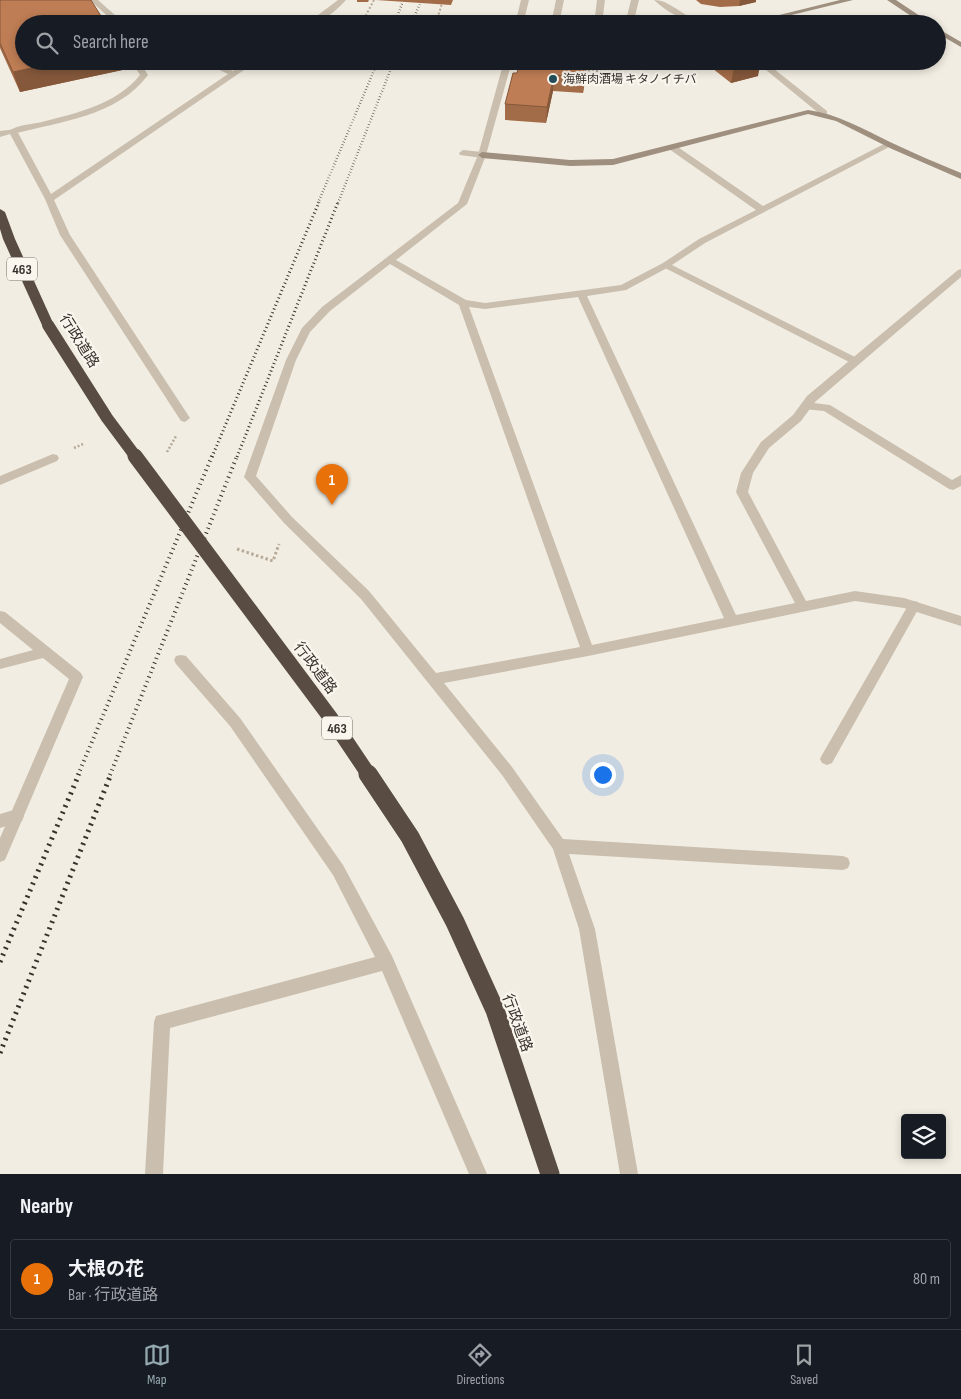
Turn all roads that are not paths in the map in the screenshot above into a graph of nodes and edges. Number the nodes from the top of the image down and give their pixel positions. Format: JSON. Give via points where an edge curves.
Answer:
{"nodes":[{"id":1,"x":94,"y":0,"type":"edge"},
{"id":2,"x":342,"y":0,"type":"edge"},
{"id":3,"x":525,"y":0,"type":"edge"},
{"id":4,"x":560,"y":0,"type":"edge"},
{"id":5,"x":601,"y":0,"type":"edge"},
{"id":6,"x":635,"y":0,"type":"edge"},
{"id":7,"x":658,"y":0,"type":"edge"},
{"id":8,"x":850,"y":0,"type":"edge"},
{"id":9,"x":891,"y":0,"type":"edge"},
{"id":10,"x":111,"y":15,"type":"edge"},
{"id":11,"x":323,"y":15,"type":"edge"},
{"id":12,"x":521,"y":15,"type":"edge"},
{"id":13,"x":557,"y":15,"type":"edge"},
{"id":14,"x":599,"y":15,"type":"edge"},
{"id":15,"x":631,"y":15,"type":"edge"},
{"id":16,"x":681,"y":15,"type":"edge"},
{"id":17,"x":785,"y":15,"type":"edge"},
{"id":18,"x":914,"y":15,"type":"edge"},
{"id":19,"x":946,"y":36,"type":"edge"},
{"id":20,"x":961,"y":45,"type":"edge"},
{"id":21,"x":141,"y":70,"type":"edge"},
{"id":22,"x":225,"y":70,"type":"edge"},
{"id":23,"x":240,"y":70,"type":"edge"},
{"id":24,"x":506,"y":70,"type":"edge"},
{"id":25,"x":770,"y":70,"type":"edge"},
{"id":26,"x":234,"y":74,"type":"junction"},
{"id":27,"x":824,"y":113,"type":"junction"},
{"id":28,"x":13,"y":131,"type":"junction"},
{"id":29,"x":0,"y":134,"type":"edge"},
{"id":30,"x":889,"y":144,"type":"junction"},
{"id":31,"x":672,"y":147,"type":"junction"},
{"id":32,"x":462,"y":153,"type":"dead end"},
{"id":33,"x":482,"y":155,"type":"junction"},
{"id":34,"x":961,"y":176,"type":"edge"},
{"id":35,"x":49,"y":200,"type":"junction"},
{"id":36,"x":762,"y":210,"type":"junction"},
{"id":37,"x":0,"y":212,"type":"edge"},
{"id":38,"x":389,"y":260,"type":"junction"},
{"id":39,"x":666,"y":264,"type":"junction"},
{"id":40,"x":961,"y":272,"type":"edge"},
{"id":41,"x":581,"y":294,"type":"junction"},
{"id":42,"x":463,"y":303,"type":"junction"},
{"id":43,"x":855,"y":361,"type":"junction"},
{"id":44,"x":806,"y":406,"type":"junction"},
{"id":45,"x":185,"y":418,"type":"dead end"},
{"id":46,"x":53,"y":458,"type":"dead end"},
{"id":47,"x":961,"y":478,"type":"edge"},
{"id":48,"x":0,"y":481,"type":"edge"},
{"id":49,"x":914,"y":606,"type":"junction"},
{"id":50,"x":803,"y":607,"type":"junction"},
{"id":51,"x":0,"y":616,"type":"edge"},
{"id":52,"x":732,"y":621,"type":"junction"},
{"id":53,"x":961,"y":621,"type":"edge"},
{"id":54,"x":588,"y":651,"type":"junction"},
{"id":55,"x":45,"y":652,"type":"junction"},
{"id":56,"x":181,"y":660,"type":"dead end"},
{"id":57,"x":0,"y":664,"type":"edge"},
{"id":58,"x":433,"y":679,"type":"junction"},
{"id":59,"x":827,"y":759,"type":"dead end"},
{"id":60,"x":17,"y":816,"type":"junction"},
{"id":61,"x":0,"y":820,"type":"edge"},
{"id":62,"x":559,"y":846,"type":"junction"},
{"id":63,"x":0,"y":855,"type":"edge"},
{"id":64,"x":843,"y":863,"type":"dead end"},
{"id":65,"x":386,"y":962,"type":"junction"},
{"id":66,"x":154,"y":1174,"type":"edge"},
{"id":67,"x":478,"y":1174,"type":"edge"},
{"id":68,"x":550,"y":1174,"type":"edge"},
{"id":69,"x":629,"y":1174,"type":"edge"}],
"edges":[{"from":1,"to":10,"type":"street"},
{"from":2,"to":11,"type":"street"},
{"from":3,"to":12,"type":"street"},
{"from":4,"to":13,"type":"street"},
{"from":5,"to":14,"type":"street"},
{"from":6,"to":15,"type":"street"},
{"from":7,"to":16,"type":"street"},
{"from":8,"to":17,"type":"street"},
{"from":9,"to":18,"type":"street"},
{"from":19,"to":20,"type":"street"},
{"from":21,"to":28,"type":"street","via":[[144,75],[140,84],[105,107]]},
{"from":22,"to":26,"type":"street"},
{"from":23,"to":26,"type":"street"},
{"from":24,"to":33,"type":"street"},
{"from":25,"to":27,"type":"street"},
{"from":26,"to":35,"type":"street"},
{"from":27,"to":30,"type":"street"},
{"from":27,"to":31,"type":"street","via":[[808,112]]},
{"from":28,"to":29,"type":"street"},
{"from":28,"to":35,"type":"street"},
{"from":30,"to":34,"type":"street"},
{"from":30,"to":36,"type":"street"},
{"from":31,"to":33,"type":"street","via":[[614,162],[591,163]]},
{"from":31,"to":36,"type":"street"},
{"from":32,"to":33,"type":"street"},
{"from":33,"to":38,"type":"street","via":[[462,204]]},
{"from":35,"to":45,"type":"street","via":[[65,235]]},
{"from":36,"to":39,"type":"street"},
{"from":37,"to":68,"type":"highway","name":"行政道路","number":"463","bridge":true,"via":[[48,325],[107,418],[330,718],[410,837],[455,922],[495,1010]]},
{"from":38,"to":42,"type":"street"},
{"from":38,"to":58,"type":"street","via":[[326,309],[306,330],[290,360],[250,477],[288,520],[365,595]]},
{"from":39,"to":41,"type":"street","via":[[623,288]]},
{"from":39,"to":43,"type":"street"},
{"from":40,"to":43,"type":"street"},
{"from":41,"to":42,"type":"street","via":[[485,306]]},
{"from":41,"to":52,"type":"street"},
{"from":42,"to":54,"type":"street"},
{"from":43,"to":44,"type":"street"},
{"from":44,"to":47,"type":"street","via":[[826,408],[953,486]]},
{"from":44,"to":50,"type":"street","via":[[798,418],[765,445],[747,473],[742,492]]},
{"from":46,"to":48,"type":"street"},
{"from":49,"to":50,"type":"street","via":[[855,596]]},
{"from":49,"to":53,"type":"street"},
{"from":49,"to":59,"type":"street"},
{"from":50,"to":52,"type":"street"},
{"from":51,"to":55,"type":"street"},
{"from":52,"to":54,"type":"street"},
{"from":54,"to":58,"type":"street"},
{"from":55,"to":57,"type":"street"},
{"from":55,"to":60,"type":"street","via":[[76,676]]},
{"from":56,"to":65,"type":"street","via":[[235,722],[338,870]]},
{"from":58,"to":62,"type":"street","via":[[507,771]]},
{"from":60,"to":61,"type":"street"},
{"from":60,"to":63,"type":"street"},
{"from":62,"to":64,"type":"street"},
{"from":62,"to":69,"type":"street","via":[[587,929]]},
{"from":65,"to":66,"type":"street","via":[[162,1022]]},
{"from":65,"to":67,"type":"street"}]}
